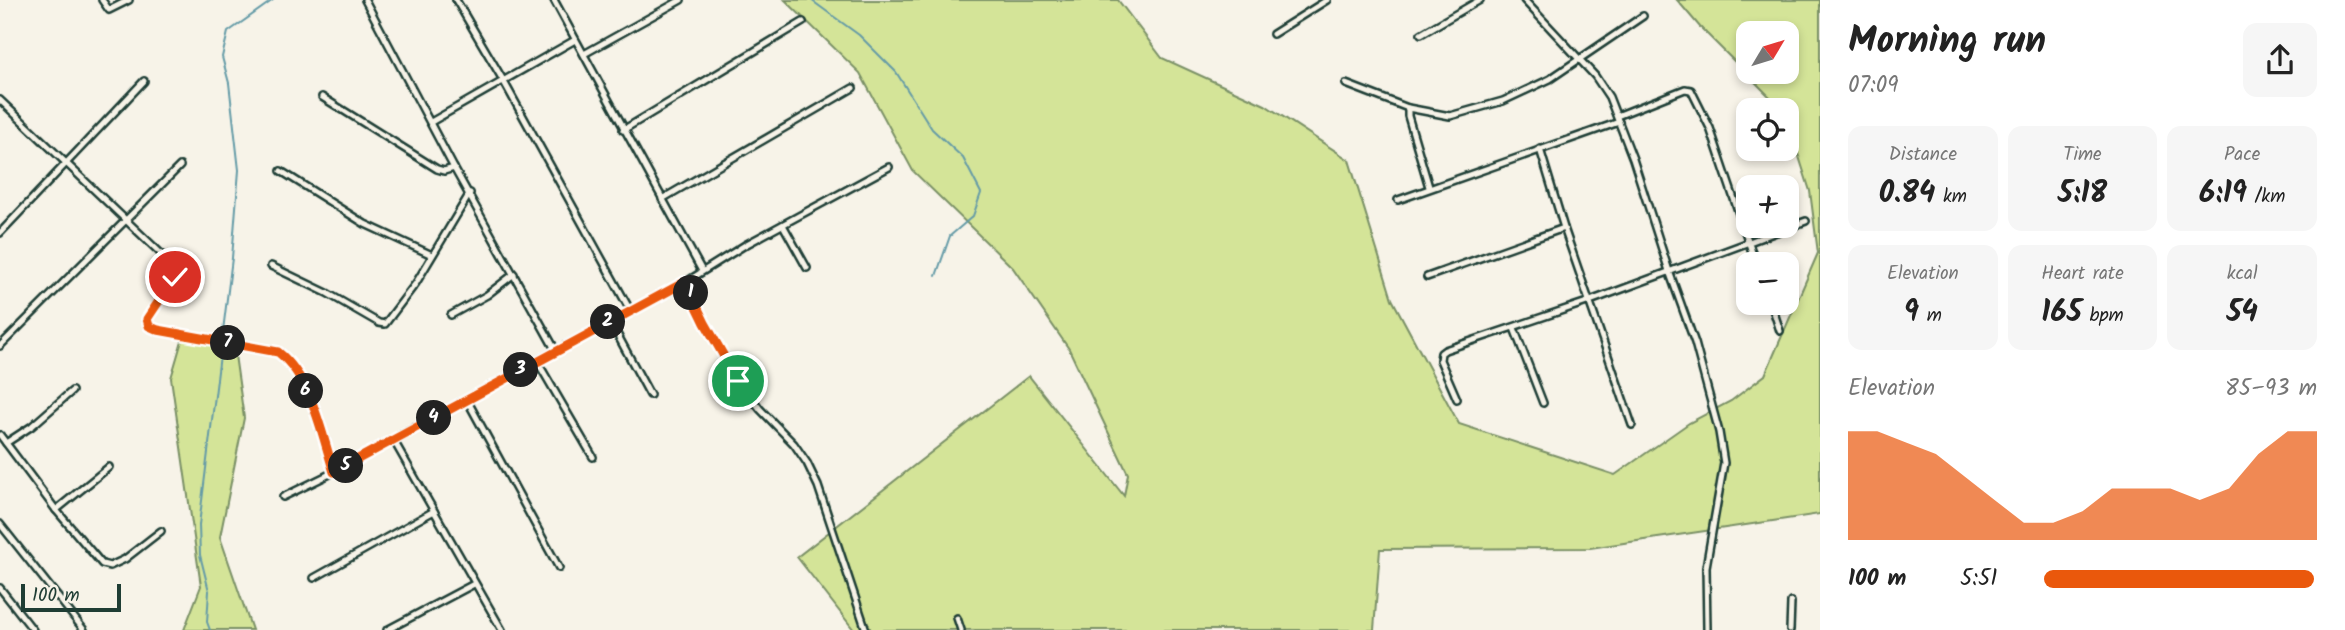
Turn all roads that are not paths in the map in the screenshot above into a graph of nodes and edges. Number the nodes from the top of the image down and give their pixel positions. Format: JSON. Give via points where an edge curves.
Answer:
{"nodes":[{"id":1,"x":102,"y":0,"type":"edge"},
{"id":2,"x":129,"y":0,"type":"edge"},
{"id":3,"x":365,"y":0,"type":"edge"},
{"id":4,"x":456,"y":0,"type":"edge"},
{"id":5,"x":554,"y":0,"type":"edge"},
{"id":6,"x":681,"y":0,"type":"edge"},
{"id":7,"x":1327,"y":0,"type":"edge"},
{"id":8,"x":1480,"y":0,"type":"edge"},
{"id":9,"x":1535,"y":0,"type":"edge"},
{"id":10,"x":1526,"y":2,"type":"edge"},
{"id":11,"x":1643,"y":16,"type":"dead end"},
{"id":12,"x":803,"y":22,"type":"dead end"},
{"id":13,"x":1273,"y":34,"type":"dead end"},
{"id":14,"x":1421,"y":34,"type":"dead end"},
{"id":15,"x":575,"y":40,"type":"junction"},
{"id":16,"x":584,"y":54,"type":"junction"},
{"id":17,"x":1580,"y":60,"type":"junction"},
{"id":18,"x":503,"y":80,"type":"junction"},
{"id":19,"x":144,"y":81,"type":"dead end"},
{"id":20,"x":1346,"y":84,"type":"dead end"},
{"id":21,"x":853,"y":88,"type":"dead end"},
{"id":22,"x":322,"y":97,"type":"dead end"},
{"id":23,"x":3,"y":102,"type":"edge"},
{"id":24,"x":1408,"y":108,"type":"junction"},
{"id":25,"x":0,"y":110,"type":"edge"},
{"id":26,"x":1618,"y":119,"type":"junction"},
{"id":27,"x":431,"y":122,"type":"junction"},
{"id":28,"x":624,"y":130,"type":"junction"},
{"id":29,"x":1540,"y":149,"type":"junction"},
{"id":30,"x":66,"y":164,"type":"junction"},
{"id":31,"x":180,"y":166,"type":"dead end"},
{"id":32,"x":889,"y":167,"type":"dead end"},
{"id":33,"x":454,"y":168,"type":"junction"},
{"id":34,"x":281,"y":171,"type":"dead end"},
{"id":35,"x":1429,"y":187,"type":"junction"},
{"id":36,"x":470,"y":194,"type":"junction"},
{"id":37,"x":662,"y":199,"type":"junction"},
{"id":38,"x":1398,"y":200,"type":"dead end"},
{"id":39,"x":126,"y":220,"type":"junction"},
{"id":40,"x":1806,"y":221,"type":"dead end"},
{"id":41,"x":783,"y":225,"type":"junction"},
{"id":42,"x":1564,"y":228,"type":"junction"},
{"id":43,"x":0,"y":233,"type":"edge"},
{"id":44,"x":1748,"y":241,"type":"junction"},
{"id":45,"x":1752,"y":252,"type":"edge"},
{"id":46,"x":432,"y":255,"type":"junction"},
{"id":47,"x":271,"y":266,"type":"dead end"},
{"id":48,"x":807,"y":268,"type":"dead end"},
{"id":49,"x":702,"y":271,"type":"junction"},
{"id":50,"x":1669,"y":271,"type":"junction"},
{"id":51,"x":514,"y":274,"type":"junction"},
{"id":52,"x":1427,"y":277,"type":"dead end"},
{"id":53,"x":685,"y":282,"type":"junction"},
{"id":54,"x":1590,"y":301,"type":"junction"},
{"id":55,"x":630,"y":310,"type":"junction"},
{"id":56,"x":451,"y":315,"type":"dead end"},
{"id":57,"x":1775,"y":315,"type":"edge"},
{"id":58,"x":610,"y":321,"type":"junction"},
{"id":59,"x":1514,"y":328,"type":"junction"},
{"id":60,"x":1780,"y":331,"type":"dead end"},
{"id":61,"x":0,"y":346,"type":"edge"},
{"id":62,"x":556,"y":351,"type":"junction"},
{"id":63,"x":537,"y":361,"type":"junction"},
{"id":64,"x":72,"y":391,"type":"dead end"},
{"id":65,"x":650,"y":396,"type":"dead end"},
{"id":66,"x":1457,"y":399,"type":"dead end"},
{"id":67,"x":467,"y":400,"type":"junction"},
{"id":68,"x":1543,"y":403,"type":"dead end"},
{"id":69,"x":1632,"y":425,"type":"dead end"},
{"id":70,"x":0,"y":435,"type":"edge"},
{"id":71,"x":394,"y":441,"type":"junction"},
{"id":72,"x":6,"y":443,"type":"junction"},
{"id":73,"x":593,"y":457,"type":"dead end"},
{"id":74,"x":109,"y":467,"type":"dead end"},
{"id":75,"x":334,"y":472,"type":"junction"},
{"id":76,"x":283,"y":497,"type":"dead end"},
{"id":77,"x":56,"y":510,"type":"junction"},
{"id":78,"x":434,"y":511,"type":"junction"},
{"id":79,"x":0,"y":524,"type":"edge"},
{"id":80,"x":161,"y":531,"type":"dead end"},
{"id":81,"x":559,"y":568,"type":"dead end"},
{"id":82,"x":314,"y":579,"type":"dead end"},
{"id":83,"x":474,"y":584,"type":"junction"},
{"id":84,"x":0,"y":588,"type":"edge"},
{"id":85,"x":1791,"y":603,"type":"dead end"},
{"id":86,"x":957,"y":618,"type":"dead end"},
{"id":87,"x":33,"y":630,"type":"edge"},
{"id":88,"x":84,"y":630,"type":"edge"},
{"id":89,"x":387,"y":630,"type":"edge"},
{"id":90,"x":502,"y":630,"type":"edge"},
{"id":91,"x":866,"y":630,"type":"edge"},
{"id":92,"x":961,"y":630,"type":"edge"},
{"id":93,"x":1707,"y":630,"type":"edge"},
{"id":94,"x":1790,"y":630,"type":"edge"}],
"edges":[{"from":1,"to":2,"type":"street","via":[[109,10]]},
{"from":3,"to":27,"type":"street"},
{"from":4,"to":18,"type":"street"},
{"from":5,"to":15,"type":"street"},
{"from":6,"to":16,"type":"street"},
{"from":7,"to":13,"type":"street"},
{"from":8,"to":14,"type":"street"},
{"from":9,"to":10,"type":"street"},
{"from":10,"to":17,"type":"street"},
{"from":11,"to":17,"type":"street"},
{"from":12,"to":28,"type":"street"},
{"from":15,"to":16,"type":"street"},
{"from":15,"to":18,"type":"street"},
{"from":16,"to":28,"type":"street"},
{"from":17,"to":24,"type":"street","via":[[1529,90],[1474,110],[1450,116]]},
{"from":17,"to":26,"type":"street","via":[[1603,86]]},
{"from":18,"to":27,"type":"street"},
{"from":18,"to":55,"type":"street"},
{"from":19,"to":30,"type":"street"},
{"from":20,"to":24,"type":"street"},
{"from":21,"to":37,"type":"street"},
{"from":22,"to":33,"type":"street","via":[[437,169]]},
{"from":23,"to":25,"type":"street"},
{"from":23,"to":30,"type":"street"},
{"from":24,"to":35,"type":"street"},
{"from":26,"to":29,"type":"street"},
{"from":26,"to":44,"type":"street","via":[[1691,90],[1710,128]]},
{"from":26,"to":50,"type":"street"},
{"from":27,"to":33,"type":"street"},
{"from":28,"to":37,"type":"street"},
{"from":29,"to":35,"type":"street"},
{"from":29,"to":42,"type":"street"},
{"from":30,"to":39,"type":"street"},
{"from":30,"to":43,"type":"street"},
{"from":31,"to":39,"type":"street"},
{"from":32,"to":41,"type":"street"},
{"from":33,"to":36,"type":"street"},
{"from":34,"to":46,"type":"street","via":[[365,224]]},
{"from":35,"to":38,"type":"street"},
{"from":36,"to":46,"type":"street"},
{"from":36,"to":51,"type":"street"},
{"from":37,"to":49,"type":"street"},
{"from":39,"to":61,"type":"street"},
{"from":39,"to":75,"type":"street","via":[[176,270],[147,319],[149,326],[278,352],[292,365],[309,396]]},
{"from":40,"to":44,"type":"street"},
{"from":41,"to":48,"type":"street"},
{"from":41,"to":49,"type":"street"},
{"from":42,"to":52,"type":"street"},
{"from":42,"to":54,"type":"street"},
{"from":44,"to":45,"type":"street"},
{"from":44,"to":50,"type":"street"},
{"from":46,"to":47,"type":"street","via":[[385,324]]},
{"from":49,"to":53,"type":"street"},
{"from":50,"to":54,"type":"street"},
{"from":50,"to":93,"type":"street","via":[[1698,354],[1724,463],[1706,567]]},
{"from":51,"to":56,"type":"street"},
{"from":51,"to":62,"type":"street"},
{"from":53,"to":55,"type":"street"},
{"from":53,"to":91,"type":"street","via":[[738,381],[807,463]]},
{"from":54,"to":59,"type":"street"},
{"from":54,"to":69,"type":"street"},
{"from":55,"to":58,"type":"street"},
{"from":57,"to":60,"type":"street"},
{"from":58,"to":62,"type":"street"},
{"from":58,"to":65,"type":"street"},
{"from":59,"to":66,"type":"street","via":[[1441,353]]},
{"from":59,"to":68,"type":"street"},
{"from":62,"to":63,"type":"street"},
{"from":63,"to":67,"type":"street"},
{"from":63,"to":73,"type":"street"},
{"from":64,"to":72,"type":"street"},
{"from":67,"to":71,"type":"street"},
{"from":67,"to":81,"type":"street"},
{"from":70,"to":72,"type":"street"},
{"from":71,"to":75,"type":"street"},
{"from":71,"to":78,"type":"street"},
{"from":72,"to":77,"type":"street"},
{"from":74,"to":77,"type":"street"},
{"from":75,"to":76,"type":"street"},
{"from":77,"to":80,"type":"street","via":[[107,566],[125,559]]},
{"from":78,"to":82,"type":"street"},
{"from":78,"to":83,"type":"street"},
{"from":79,"to":88,"type":"street"},
{"from":83,"to":89,"type":"street"},
{"from":83,"to":90,"type":"street"},
{"from":84,"to":87,"type":"street"},
{"from":85,"to":94,"type":"street"},
{"from":86,"to":92,"type":"street"}]}
